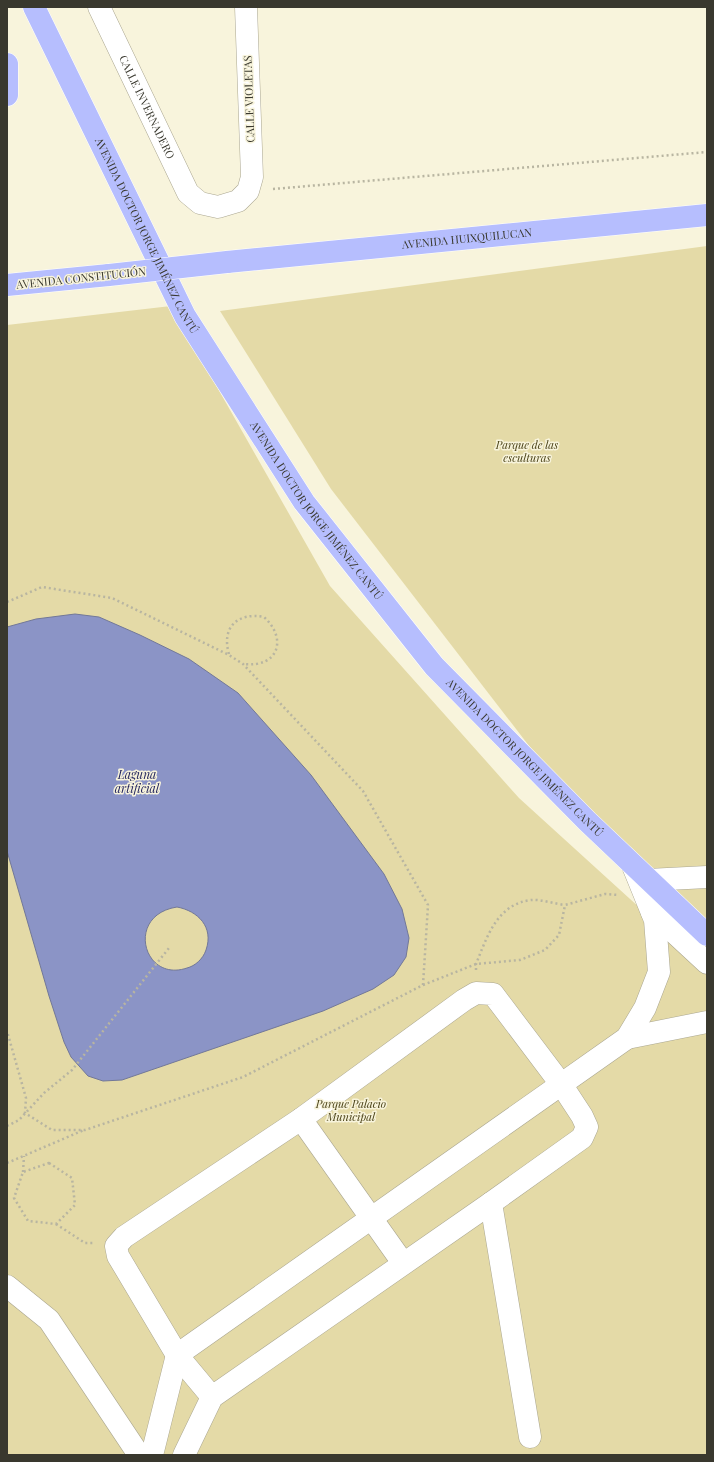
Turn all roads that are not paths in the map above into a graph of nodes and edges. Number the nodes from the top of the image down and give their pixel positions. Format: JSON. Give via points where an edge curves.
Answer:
{"nodes":[{"id":1,"x":34,"y":7,"type":"edge"},
{"id":2,"x":99,"y":7,"type":"edge"},
{"id":3,"x":246,"y":7,"type":"edge"},
{"id":4,"x":7,"y":64,"type":"edge"},
{"id":5,"x":7,"y":95,"type":"edge"},
{"id":6,"x":248,"y":191,"type":"joint"},
{"id":7,"x":707,"y":215,"type":"edge"},
{"id":8,"x":227,"y":262,"type":"joint"},
{"id":9,"x":7,"y":285,"type":"edge"},
{"id":10,"x":641,"y":873,"type":"junction"},
{"id":11,"x":707,"y":877,"type":"edge"},
{"id":12,"x":652,"y":912,"type":"junction"},
{"id":13,"x":707,"y":935,"type":"edge"},
{"id":14,"x":707,"y":963,"type":"edge"},
{"id":15,"x":707,"y":1022,"type":"edge"},
{"id":16,"x":627,"y":1038,"type":"junction"},
{"id":17,"x":561,"y":1084,"type":"junction"},
{"id":18,"x":301,"y":1119,"type":"junction"},
{"id":19,"x":491,"y":1203,"type":"junction"},
{"id":20,"x":371,"y":1218,"type":"junction"},
{"id":21,"x":403,"y":1263,"type":"junction"},
{"id":22,"x":7,"y":1286,"type":"edge"},
{"id":23,"x":177,"y":1354,"type":"junction"},
{"id":24,"x":212,"y":1397,"type":"junction"},
{"id":25,"x":530,"y":1437,"type":"dead end"},
{"id":26,"x":139,"y":1455,"type":"edge"},
{"id":27,"x":152,"y":1455,"type":"edge"},
{"id":28,"x":184,"y":1455,"type":"edge"}],
"edges":[{"from":1,"to":10,"type":"main road","name":"AVENIDA DOCTOR JORGE JIMÉNEZ CANTÚ","via":[[185,316],[304,502],[434,666]]},
{"from":2,"to":6,"type":"street","name":"CALLE INVERNADERO","via":[[188,193],[200,203],[218,207],[238,201]]},
{"from":3,"to":6,"type":"street","name":"CALLE VIOLETAS","via":[[252,176]]},
{"from":4,"to":5,"type":"main road"},
{"from":7,"to":8,"type":"main road","name":"AVENIDA HUIXQUILUCAN"},
{"from":8,"to":9,"type":"main road","name":"AVENIDA CONSTITUCIÓN","bridge":true},
{"from":10,"to":11,"type":"street"},
{"from":10,"to":12,"type":"street"},
{"from":10,"to":13,"type":"main road","name":"AVENIDA DOCTOR JORGE JIMÉNEZ CANTÚ"},
{"from":12,"to":14,"type":"street"},
{"from":12,"to":16,"type":"street","via":[[655,920],[659,972],[645,1008]]},
{"from":15,"to":16,"type":"street"},
{"from":16,"to":17,"type":"street"},
{"from":17,"to":18,"type":"street","via":[[493,994],[476,992]]},
{"from":17,"to":19,"type":"street","via":[[587,1128],[582,1138]]},
{"from":17,"to":20,"type":"street"},
{"from":18,"to":20,"type":"street"},
{"from":18,"to":23,"type":"street","via":[[124,1237],[116,1246],[118,1256]]},
{"from":19,"to":21,"type":"street"},
{"from":19,"to":25,"type":"street"},
{"from":20,"to":21,"type":"street"},
{"from":20,"to":23,"type":"street"},
{"from":21,"to":24,"type":"street"},
{"from":22,"to":26,"type":"street","via":[[49,1320]]},
{"from":23,"to":24,"type":"street"},
{"from":23,"to":27,"type":"street"},
{"from":24,"to":28,"type":"street"}]}
